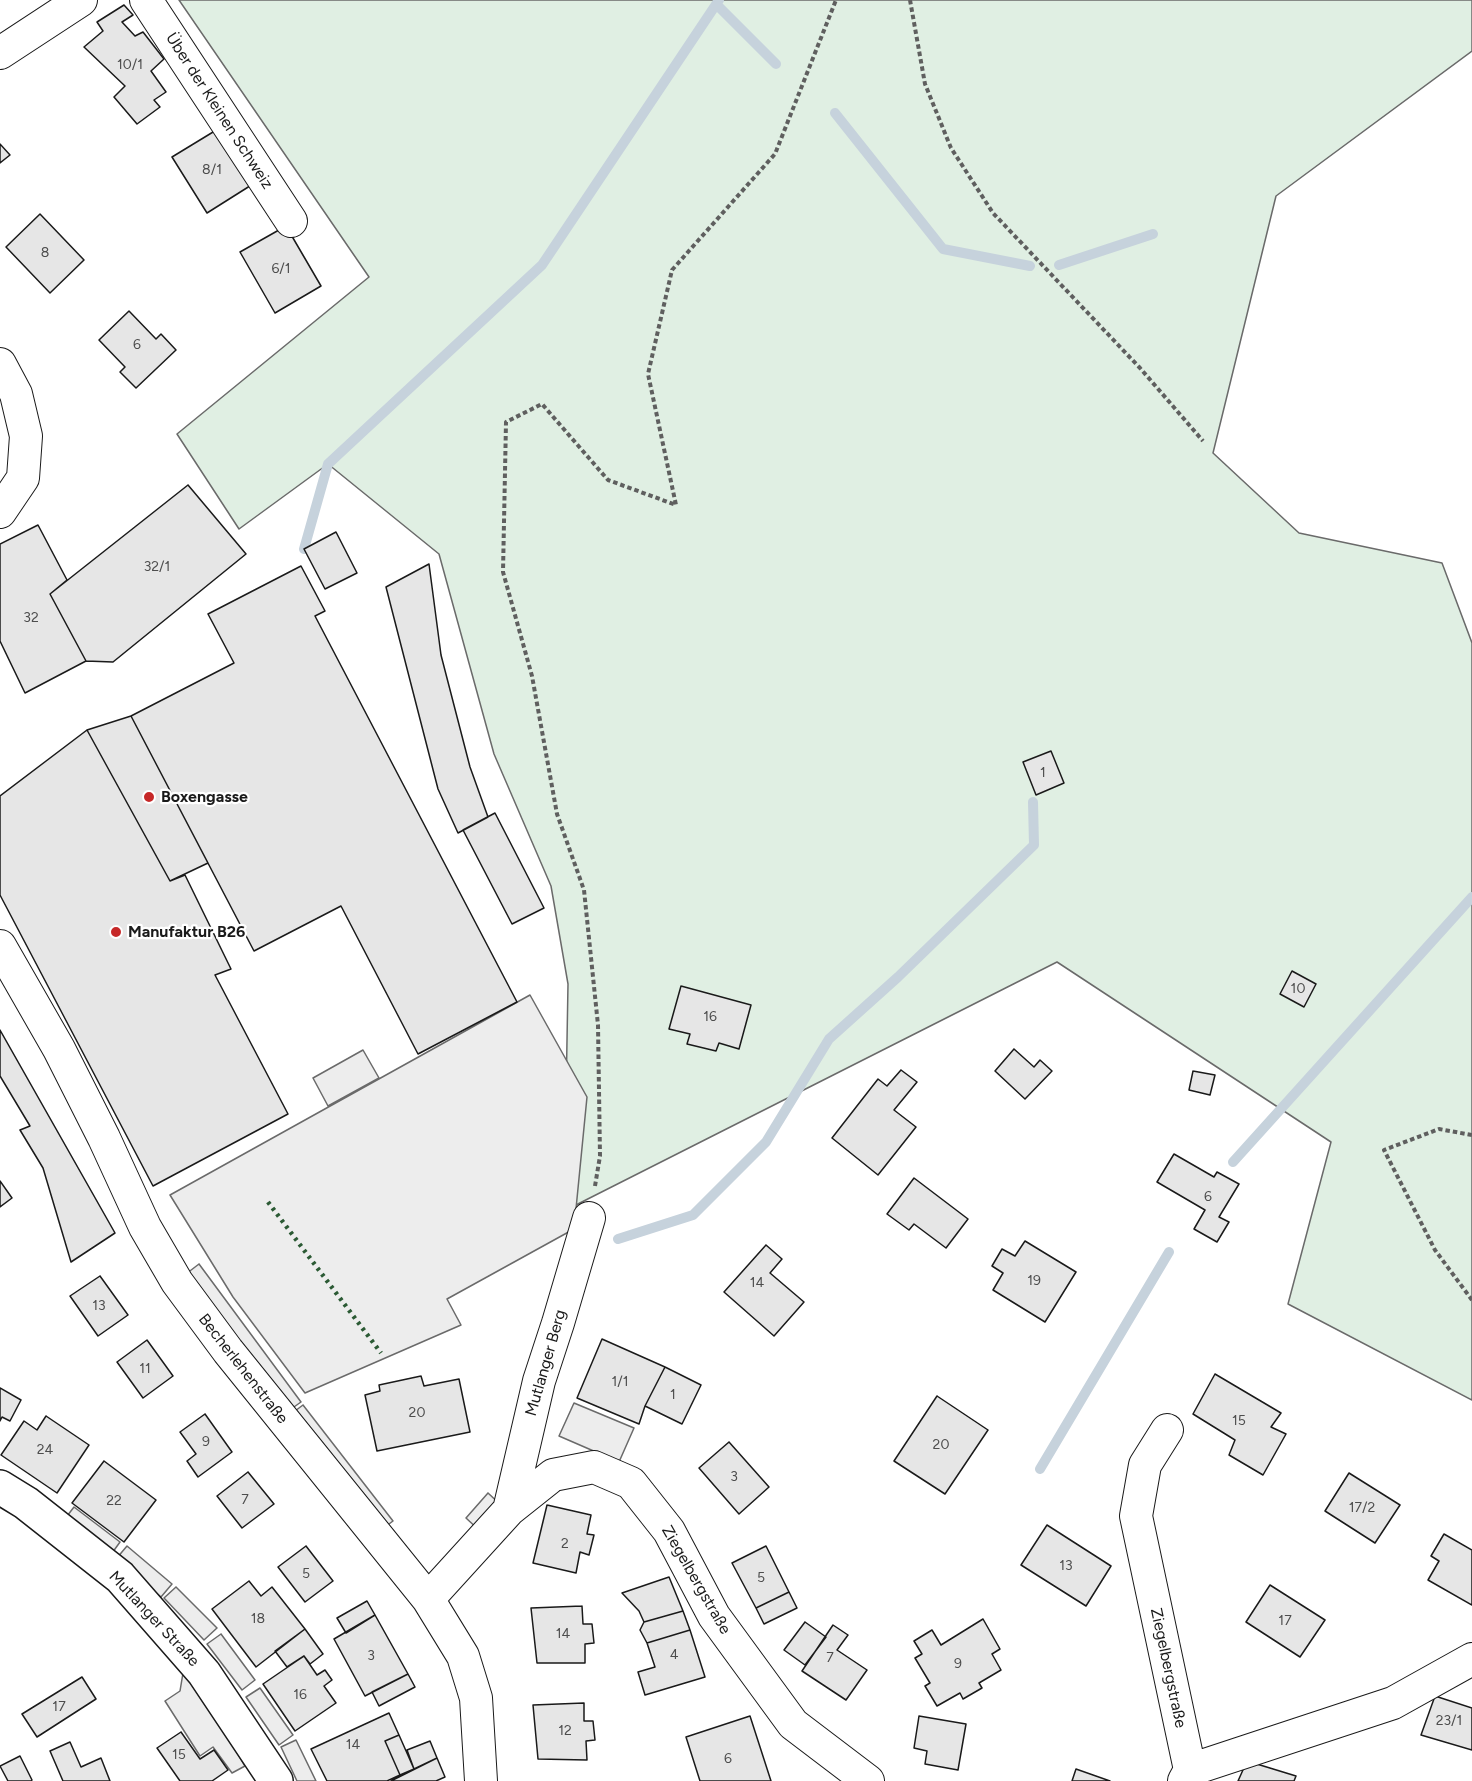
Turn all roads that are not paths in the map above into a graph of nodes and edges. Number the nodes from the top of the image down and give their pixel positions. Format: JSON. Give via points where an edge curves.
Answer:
{"nodes":[{"id":1,"x":81,"y":0,"type":"edge"},
{"id":2,"x":146,"y":0,"type":"edge"},
{"id":3,"x":0,"y":53,"type":"edge"},
{"id":4,"x":291,"y":221,"type":"dead end"},
{"id":5,"x":0,"y":364,"type":"edge"},
{"id":6,"x":0,"y":512,"type":"edge"},
{"id":7,"x":0,"y":946,"type":"edge"},
{"id":8,"x":589,"y":1218,"type":"road end"},
{"id":9,"x":1167,"y":1430,"type":"dead end"},
{"id":10,"x":0,"y":1487,"type":"edge"},
{"id":11,"x":509,"y":1510,"type":"junction"},
{"id":12,"x":428,"y":1599,"type":"junction"},
{"id":13,"x":1472,"y":1659,"type":"edge"},
{"id":14,"x":1187,"y":1776,"type":"edge"},
{"id":15,"x":276,"y":1781,"type":"edge"},
{"id":16,"x":482,"y":1781,"type":"edge"},
{"id":17,"x":868,"y":1781,"type":"edge"}],
"edges":[{"from":1,"to":3,"type":"street"},
{"from":2,"to":4,"type":"street","name":"Über der Kleinen Schweiz"},
{"from":5,"to":6,"type":"street","via":[[16,394],[26,436],[23,478]]},
{"from":7,"to":12,"type":"street","name":"Becherlehenstraße","via":[[104,1138],[144,1227],[177,1282]]},
{"from":8,"to":11,"type":"street","name":"Mutlanger Berg","via":[[538,1381]]},
{"from":9,"to":14,"type":"street","name":"Ziegelbergstraße","via":[[1145,1465],[1136,1516]]},
{"from":10,"to":15,"type":"main road","name":"Mutlanger Straße","via":[[120,1577],[204,1673]]},
{"from":11,"to":12,"type":"street","name":"Ziegelbergstraße"},
{"from":11,"to":17,"type":"street","name":"Ziegelbergstraße","via":[[553,1474],[594,1467],[631,1483],[669,1531],[714,1616],[793,1724]]},
{"from":12,"to":16,"type":"street","name":"Becherlehenstraße","via":[[463,1656],[476,1698]]},
{"from":13,"to":14,"type":"street","name":"Ziegelbergstraße","via":[[1393,1703]]}]}
